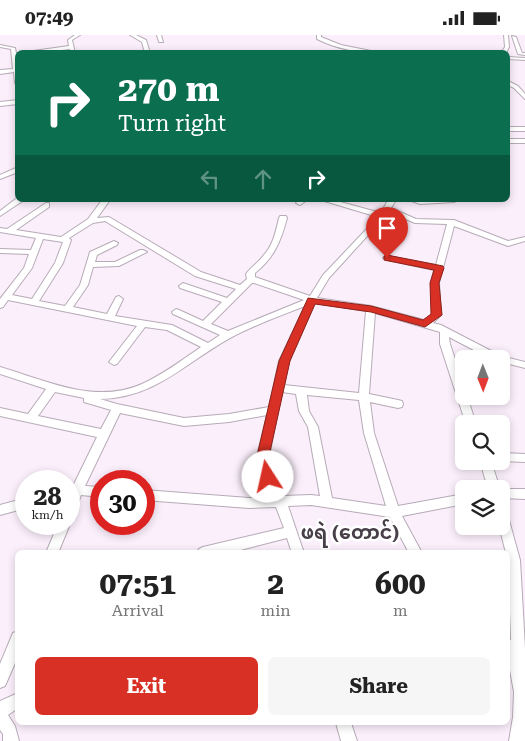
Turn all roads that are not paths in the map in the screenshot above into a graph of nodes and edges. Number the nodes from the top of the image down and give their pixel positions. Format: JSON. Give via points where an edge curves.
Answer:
{"nodes":[{"id":1,"x":78,"y":35,"type":"edge"},
{"id":2,"x":132,"y":35,"type":"edge"},
{"id":3,"x":158,"y":35,"type":"edge"},
{"id":4,"x":319,"y":35,"type":"edge"},
{"id":5,"x":506,"y":36,"type":"edge"},
{"id":6,"x":161,"y":41,"type":"dead end"},
{"id":7,"x":0,"y":46,"type":"edge"},
{"id":8,"x":518,"y":49,"type":"junction"},
{"id":9,"x":525,"y":49,"type":"edge"},
{"id":10,"x":15,"y":50,"type":"edge"},
{"id":11,"x":72,"y":50,"type":"edge"},
{"id":12,"x":147,"y":50,"type":"edge"},
{"id":13,"x":360,"y":50,"type":"edge"},
{"id":14,"x":505,"y":50,"type":"edge"},
{"id":15,"x":525,"y":54,"type":"edge"},
{"id":16,"x":510,"y":59,"type":"edge"},
{"id":17,"x":525,"y":59,"type":"edge"},
{"id":18,"x":15,"y":70,"type":"edge"},
{"id":19,"x":0,"y":72,"type":"edge"},
{"id":20,"x":510,"y":79,"type":"edge"},
{"id":21,"x":510,"y":84,"type":"edge"},
{"id":22,"x":516,"y":87,"type":"junction"},
{"id":23,"x":525,"y":97,"type":"edge"},
{"id":24,"x":15,"y":102,"type":"edge"},
{"id":25,"x":0,"y":104,"type":"edge"},
{"id":26,"x":510,"y":129,"type":"edge"},
{"id":27,"x":525,"y":129,"type":"edge"},
{"id":28,"x":510,"y":141,"type":"edge"},
{"id":29,"x":525,"y":141,"type":"edge"},
{"id":30,"x":15,"y":170,"type":"edge"},
{"id":31,"x":0,"y":177,"type":"edge"},
{"id":32,"x":17,"y":202,"type":"edge"},
{"id":33,"x":105,"y":202,"type":"edge"},
{"id":34,"x":335,"y":202,"type":"edge"},
{"id":35,"x":391,"y":202,"type":"edge"},
{"id":36,"x":46,"y":205,"type":"dead end"},
{"id":37,"x":385,"y":212,"type":"junction"},
{"id":38,"x":0,"y":214,"type":"edge"},
{"id":39,"x":283,"y":218,"type":"dead end"},
{"id":40,"x":91,"y":221,"type":"junction"},
{"id":41,"x":451,"y":222,"type":"junction"},
{"id":42,"x":4,"y":231,"type":"edge"},
{"id":43,"x":40,"y":235,"type":"junction"},
{"id":44,"x":64,"y":238,"type":"junction"},
{"id":45,"x":525,"y":239,"type":"edge"},
{"id":46,"x":114,"y":243,"type":"dead end"},
{"id":47,"x":0,"y":251,"type":"edge"},
{"id":48,"x":34,"y":252,"type":"junction"},
{"id":49,"x":143,"y":252,"type":"dead end"},
{"id":50,"x":387,"y":258,"type":"dead end"},
{"id":51,"x":91,"y":265,"type":"junction"},
{"id":52,"x":439,"y":268,"type":"junction"},
{"id":53,"x":251,"y":280,"type":"junction"},
{"id":54,"x":183,"y":286,"type":"dead end"},
{"id":55,"x":241,"y":288,"type":"junction"},
{"id":56,"x":7,"y":297,"type":"junction"},
{"id":57,"x":119,"y":299,"type":"dead end"},
{"id":58,"x":312,"y":300,"type":"junction"},
{"id":59,"x":228,"y":301,"type":"junction"},
{"id":60,"x":34,"y":302,"type":"junction"},
{"id":61,"x":0,"y":305,"type":"edge"},
{"id":62,"x":68,"y":308,"type":"junction"},
{"id":63,"x":371,"y":309,"type":"junction"},
{"id":64,"x":176,"y":312,"type":"dead end"},
{"id":65,"x":110,"y":317,"type":"junction"},
{"id":66,"x":143,"y":324,"type":"junction"},
{"id":67,"x":425,"y":324,"type":"junction"},
{"id":68,"x":204,"y":325,"type":"junction"},
{"id":69,"x":444,"y":330,"type":"junction"},
{"id":70,"x":228,"y":335,"type":"junction"},
{"id":71,"x":209,"y":347,"type":"junction"},
{"id":72,"x":483,"y":350,"type":"edge"},
{"id":73,"x":510,"y":361,"type":"edge"},
{"id":74,"x":114,"y":363,"type":"dead end"},
{"id":75,"x":455,"y":365,"type":"edge"},
{"id":76,"x":525,"y":365,"type":"edge"},
{"id":77,"x":0,"y":370,"type":"edge"},
{"id":78,"x":53,"y":388,"type":"junction"},
{"id":79,"x":278,"y":388,"type":"junction"},
{"id":80,"x":300,"y":391,"type":"junction"},
{"id":81,"x":81,"y":394,"type":"junction"},
{"id":82,"x":364,"y":397,"type":"junction"},
{"id":83,"x":398,"y":403,"type":"dead end"},
{"id":84,"x":117,"y":409,"type":"junction"},
{"id":85,"x":273,"y":410,"type":"junction"},
{"id":86,"x":0,"y":412,"type":"edge"},
{"id":87,"x":30,"y":419,"type":"junction"},
{"id":88,"x":104,"y":434,"type":"junction"},
{"id":89,"x":510,"y":458,"type":"edge"},
{"id":90,"x":525,"y":459,"type":"edge"},
{"id":91,"x":80,"y":478,"type":"edge"},
{"id":92,"x":510,"y":493,"type":"edge"},
{"id":93,"x":525,"y":494,"type":"edge"},
{"id":94,"x":155,"y":496,"type":"edge"},
{"id":95,"x":455,"y":501,"type":"edge"},
{"id":96,"x":280,"y":502,"type":"junction"},
{"id":97,"x":327,"y":503,"type":"junction"},
{"id":98,"x":15,"y":506,"type":"edge"},
{"id":99,"x":0,"y":510,"type":"edge"},
{"id":100,"x":394,"y":512,"type":"junction"},
{"id":101,"x":291,"y":532,"type":"junction"},
{"id":102,"x":59,"y":535,"type":"edge"},
{"id":103,"x":507,"y":535,"type":"edge"},
{"id":104,"x":53,"y":550,"type":"edge"},
{"id":105,"x":216,"y":550,"type":"edge"},
{"id":106,"x":297,"y":550,"type":"edge"},
{"id":107,"x":414,"y":550,"type":"edge"},
{"id":108,"x":15,"y":645,"type":"edge"},
{"id":109,"x":510,"y":649,"type":"edge"},
{"id":110,"x":522,"y":678,"type":"edge"},
{"id":111,"x":0,"y":681,"type":"edge"},
{"id":112,"x":15,"y":701,"type":"edge"},
{"id":113,"x":0,"y":712,"type":"edge"},
{"id":114,"x":0,"y":717,"type":"edge"},
{"id":115,"x":344,"y":725,"type":"edge"},
{"id":116,"x":11,"y":741,"type":"edge"},
{"id":117,"x":348,"y":741,"type":"edge"},
{"id":118,"x":517,"y":741,"type":"edge"}],
"edges":[{"from":1,"to":11,"type":"street","via":[[70,40]]},
{"from":2,"to":12,"type":"street","via":[[144,41]]},
{"from":3,"to":6,"type":"street"},
{"from":4,"to":13,"type":"street","via":[[323,40]]},
{"from":5,"to":8,"type":"street","via":[[517,37]]},
{"from":5,"to":14,"type":"street"},
{"from":7,"to":10,"type":"street"},
{"from":8,"to":9,"type":"street"},
{"from":8,"to":15,"type":"street","via":[[520,54]]},
{"from":16,"to":17,"type":"street"},
{"from":18,"to":19,"type":"street"},
{"from":20,"to":22,"type":"street","via":[[519,83]]},
{"from":21,"to":22,"type":"street"},
{"from":22,"to":23,"type":"street"},
{"from":24,"to":25,"type":"street"},
{"from":26,"to":27,"type":"street"},
{"from":28,"to":29,"type":"street"},
{"from":30,"to":31,"type":"street"},
{"from":32,"to":38,"type":"street"},
{"from":33,"to":40,"type":"street"},
{"from":34,"to":37,"type":"street"},
{"from":35,"to":37,"type":"street"},
{"from":36,"to":42,"type":"street"},
{"from":37,"to":41,"type":"street","via":[[415,221]]},
{"from":37,"to":58,"type":"street","via":[[326,277]]},
{"from":39,"to":53,"type":"street","via":[[274,249],[252,271]]},
{"from":40,"to":44,"type":"street"},
{"from":40,"to":55,"type":"street","via":[[106,219],[198,274]]},
{"from":41,"to":45,"type":"street","via":[[508,243]]},
{"from":41,"to":52,"type":"street"},
{"from":42,"to":43,"type":"street"},
{"from":43,"to":44,"type":"street"},
{"from":43,"to":48,"type":"street"},
{"from":44,"to":60,"type":"street","via":[[67,240],[59,263]]},
{"from":46,"to":51,"type":"street","via":[[94,252]]},
{"from":47,"to":48,"type":"street"},
{"from":48,"to":56,"type":"street","via":[[28,268]]},
{"from":49,"to":51,"type":"street","via":[[116,264]]},
{"from":50,"to":52,"type":"street"},
{"from":51,"to":62,"type":"street","via":[[84,285]]},
{"from":52,"to":67,"type":"street","via":[[434,283],[437,315]]},
{"from":53,"to":55,"type":"street"},
{"from":53,"to":58,"type":"street"},
{"from":54,"to":59,"type":"street"},
{"from":55,"to":59,"type":"street"},
{"from":56,"to":60,"type":"street"},
{"from":56,"to":61,"type":"street"},
{"from":57,"to":65,"type":"street"},
{"from":58,"to":63,"type":"street"},
{"from":58,"to":70,"type":"street"},
{"from":58,"to":79,"type":"street","via":[[284,361]]},
{"from":59,"to":68,"type":"street"},
{"from":60,"to":62,"type":"street"},
{"from":62,"to":65,"type":"street"},
{"from":63,"to":67,"type":"street"},
{"from":63,"to":82,"type":"street"},
{"from":64,"to":68,"type":"street"},
{"from":65,"to":66,"type":"street"},
{"from":66,"to":71,"type":"street","via":[[169,327]]},
{"from":66,"to":74,"type":"street"},
{"from":67,"to":69,"type":"street"},
{"from":68,"to":70,"type":"street"},
{"from":69,"to":72,"type":"street"},
{"from":69,"to":75,"type":"street","via":[[445,344]]},
{"from":70,"to":71,"type":"street"},
{"from":71,"to":81,"type":"street","via":[[167,375],[132,392]]},
{"from":73,"to":76,"type":"street"},
{"from":77,"to":78,"type":"street"},
{"from":78,"to":81,"type":"street"},
{"from":78,"to":87,"type":"street"},
{"from":79,"to":80,"type":"street"},
{"from":79,"to":85,"type":"street"},
{"from":80,"to":82,"type":"street"},
{"from":80,"to":97,"type":"street","via":[[304,411],[313,427]]},
{"from":81,"to":84,"type":"street"},
{"from":82,"to":83,"type":"street"},
{"from":82,"to":100,"type":"street","via":[[369,433]]},
{"from":84,"to":85,"type":"street","via":[[184,422],[229,419]]},
{"from":84,"to":88,"type":"street"},
{"from":85,"to":96,"type":"street","via":[[263,456],[268,477]]},
{"from":86,"to":87,"type":"street"},
{"from":87,"to":88,"type":"street"},
{"from":88,"to":91,"type":"street"},
{"from":89,"to":90,"type":"street"},
{"from":92,"to":93,"type":"street"},
{"from":94,"to":96,"type":"street","via":[[249,503]]},
{"from":95,"to":100,"type":"street"},
{"from":96,"to":97,"type":"street","via":[[311,500]]},
{"from":96,"to":101,"type":"street"},
{"from":97,"to":100,"type":"street"},
{"from":98,"to":99,"type":"street"},
{"from":100,"to":107,"type":"street"},
{"from":101,"to":105,"type":"street"},
{"from":101,"to":106,"type":"street"},
{"from":102,"to":104,"type":"street"},
{"from":103,"to":110,"type":"street","via":[[514,560]]},
{"from":108,"to":111,"type":"street"},
{"from":109,"to":110,"type":"street"},
{"from":110,"to":118,"type":"street"},
{"from":112,"to":113,"type":"street"},
{"from":114,"to":116,"type":"street","via":[[10,731]]},
{"from":115,"to":117,"type":"street"}]}
